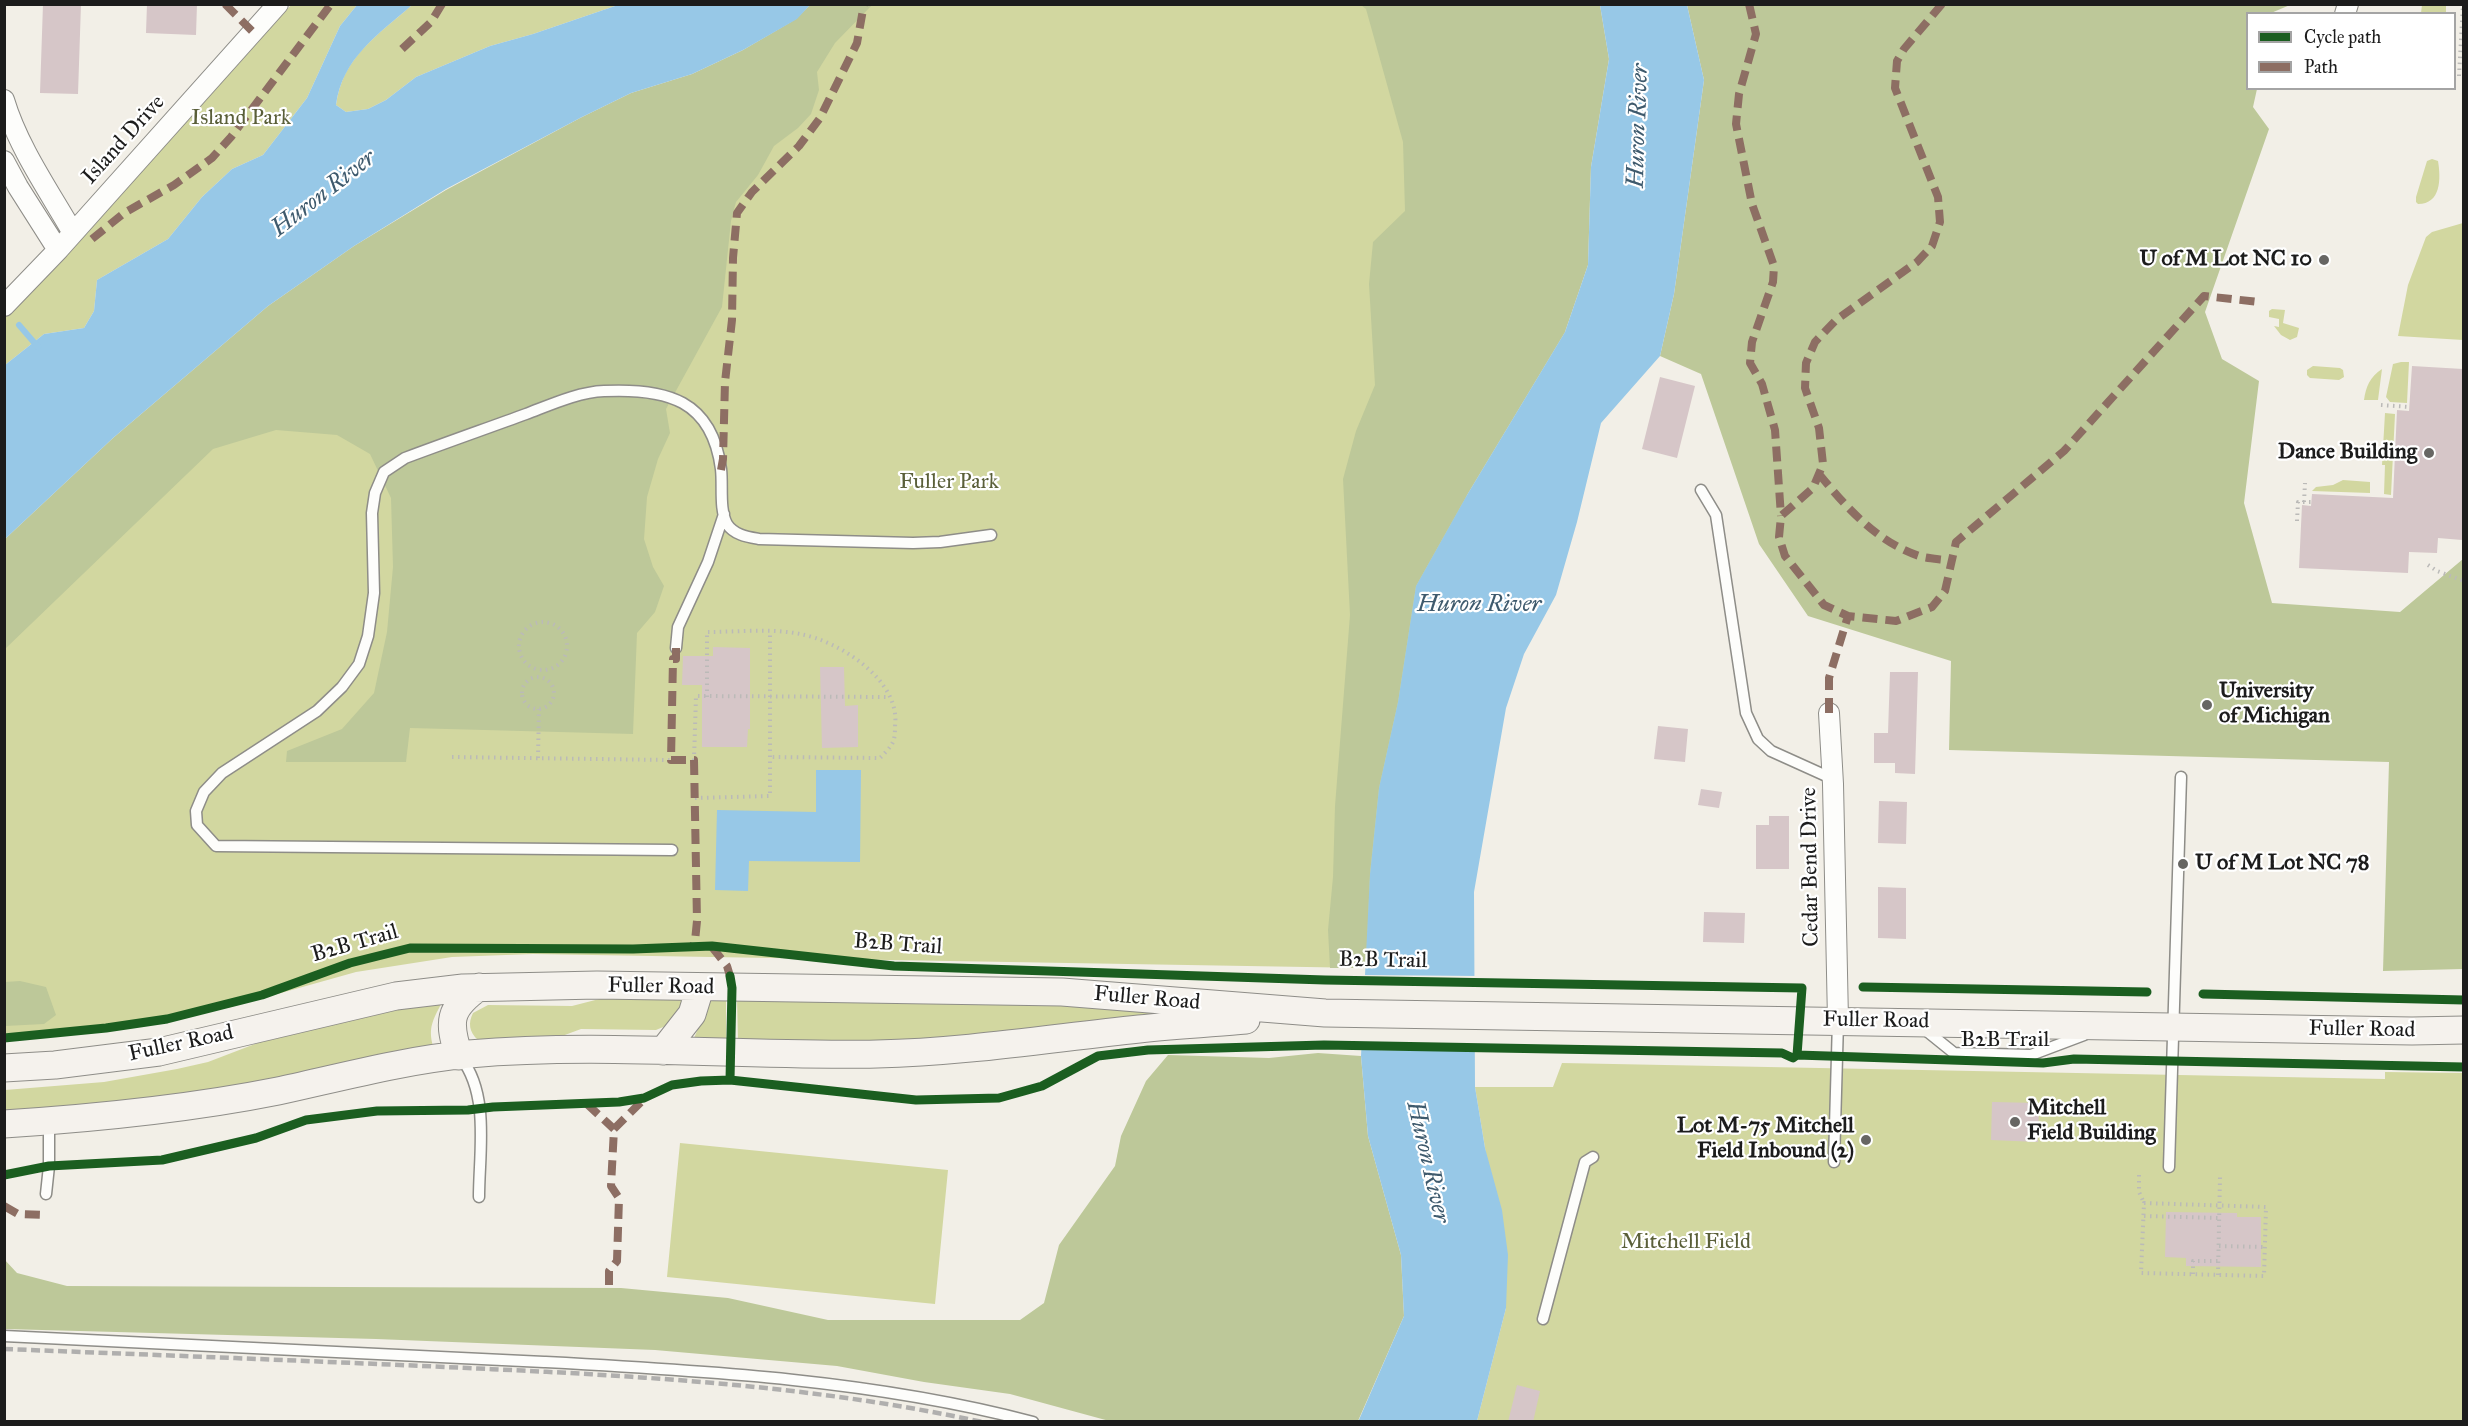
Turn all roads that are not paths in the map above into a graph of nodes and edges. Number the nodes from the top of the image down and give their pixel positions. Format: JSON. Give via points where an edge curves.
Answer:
{"nodes":[{"id":1,"x":278,"y":4,"type":"edge"},
{"id":2,"x":4,"y":100,"type":"edge"},
{"id":3,"x":12,"y":138,"type":"edge"},
{"id":4,"x":4,"y":161,"type":"edge"},
{"id":5,"x":73,"y":233,"type":"junction"},
{"id":6,"x":58,"y":250,"type":"junction"},
{"id":7,"x":4,"y":306,"type":"edge"},
{"id":8,"x":1701,"y":490,"type":"dead end"},
{"id":9,"x":724,"y":514,"type":"junction"},
{"id":10,"x":991,"y":535,"type":"dead end"},
{"id":11,"x":676,"y":648,"type":"dead end"},
{"id":12,"x":1829,"y":713,"type":"dead end"},
{"id":13,"x":2181,"y":777,"type":"dead end"},
{"id":14,"x":1833,"y":779,"type":"junction"},
{"id":15,"x":672,"y":850,"type":"dead end"},
{"id":16,"x":479,"y":987,"type":"junction"},
{"id":17,"x":700,"y":988,"type":"junction"},
{"id":18,"x":1324,"y":1013,"type":"junction"},
{"id":19,"x":1838,"y":1020,"type":"junction"},
{"id":20,"x":2174,"y":1027,"type":"junction"},
{"id":21,"x":2463,"y":1030,"type":"edge"},
{"id":22,"x":663,"y":1051,"type":"junction"},
{"id":23,"x":459,"y":1056,"type":"junction"},
{"id":24,"x":4,"y":1068,"type":"edge"},
{"id":25,"x":49,"y":1121,"type":"junction"},
{"id":26,"x":4,"y":1124,"type":"edge"},
{"id":27,"x":1593,"y":1157,"type":"dead end"},
{"id":28,"x":1834,"y":1162,"type":"dead end"},
{"id":29,"x":2169,"y":1167,"type":"dead end"},
{"id":30,"x":46,"y":1194,"type":"dead end"},
{"id":31,"x":479,"y":1197,"type":"dead end"},
{"id":32,"x":1543,"y":1319,"type":"dead end"},
{"id":33,"x":4,"y":1336,"type":"edge"},
{"id":34,"x":1033,"y":1422,"type":"edge"}],
"edges":[{"from":1,"to":5,"type":"street","name":"Island Drive"},
{"from":2,"to":3,"type":"street"},
{"from":3,"to":5,"type":"street"},
{"from":4,"to":6,"type":"street"},
{"from":5,"to":6,"type":"street","name":"Island Drive"},
{"from":6,"to":7,"type":"street","name":"Island Drive"},
{"from":8,"to":14,"type":"lane","via":[[1716,515],[1746,713],[1758,739],[1771,751]]},
{"from":9,"to":10,"type":"lane","via":[[732,529],[759,539],[940,543]]},
{"from":9,"to":11,"type":"lane","via":[[708,562],[678,627]]},
{"from":9,"to":15,"type":"lane","via":[[718,453],[709,426],[690,406],[636,391],[602,391],[570,398],[405,458],[384,472],[375,493],[374,593],[368,636],[359,664],[317,711],[222,773],[204,792],[196,811],[197,825],[216,846]]},
{"from":12,"to":14,"type":"street","name":"Cedar Bend Drive"},
{"from":13,"to":20,"type":"lane"},
{"from":14,"to":19,"type":"street","name":"Cedar Bend Drive"},
{"from":16,"to":17,"type":"main road","name":"Fuller Road"},
{"from":16,"to":23,"type":"main road","via":[[465,997],[454,1013],[451,1030]]},
{"from":16,"to":24,"type":"main road","name":"Fuller Road","via":[[396,996],[159,1052]]},
{"from":17,"to":18,"type":"main road","name":"Fuller Road","via":[[1062,992]]},
{"from":17,"to":22,"type":"main road","via":[[692,1014]]},
{"from":18,"to":19,"type":"main road","name":"Fuller Road"},
{"from":18,"to":22,"type":"main road","name":"Fuller Road","via":[[946,1051]]},
{"from":19,"to":20,"type":"main road","name":"Fuller Road"},
{"from":19,"to":28,"type":"lane"},
{"from":20,"to":21,"type":"main road","name":"Fuller Road"},
{"from":20,"to":29,"type":"lane"},
{"from":22,"to":23,"type":"main road","name":"Fuller Road","via":[[535,1050]]},
{"from":23,"to":25,"type":"main road","name":"Fuller Road","via":[[186,1106]]},
{"from":23,"to":31,"type":"lane","via":[[472,1071],[480,1108]]},
{"from":25,"to":26,"type":"main road","name":"Fuller Road"},
{"from":25,"to":30,"type":"lane"},
{"from":27,"to":32,"type":"lane","via":[[1585,1162]]},
{"from":33,"to":34,"type":"lane","via":[[717,1371],[919,1398]]}]}
